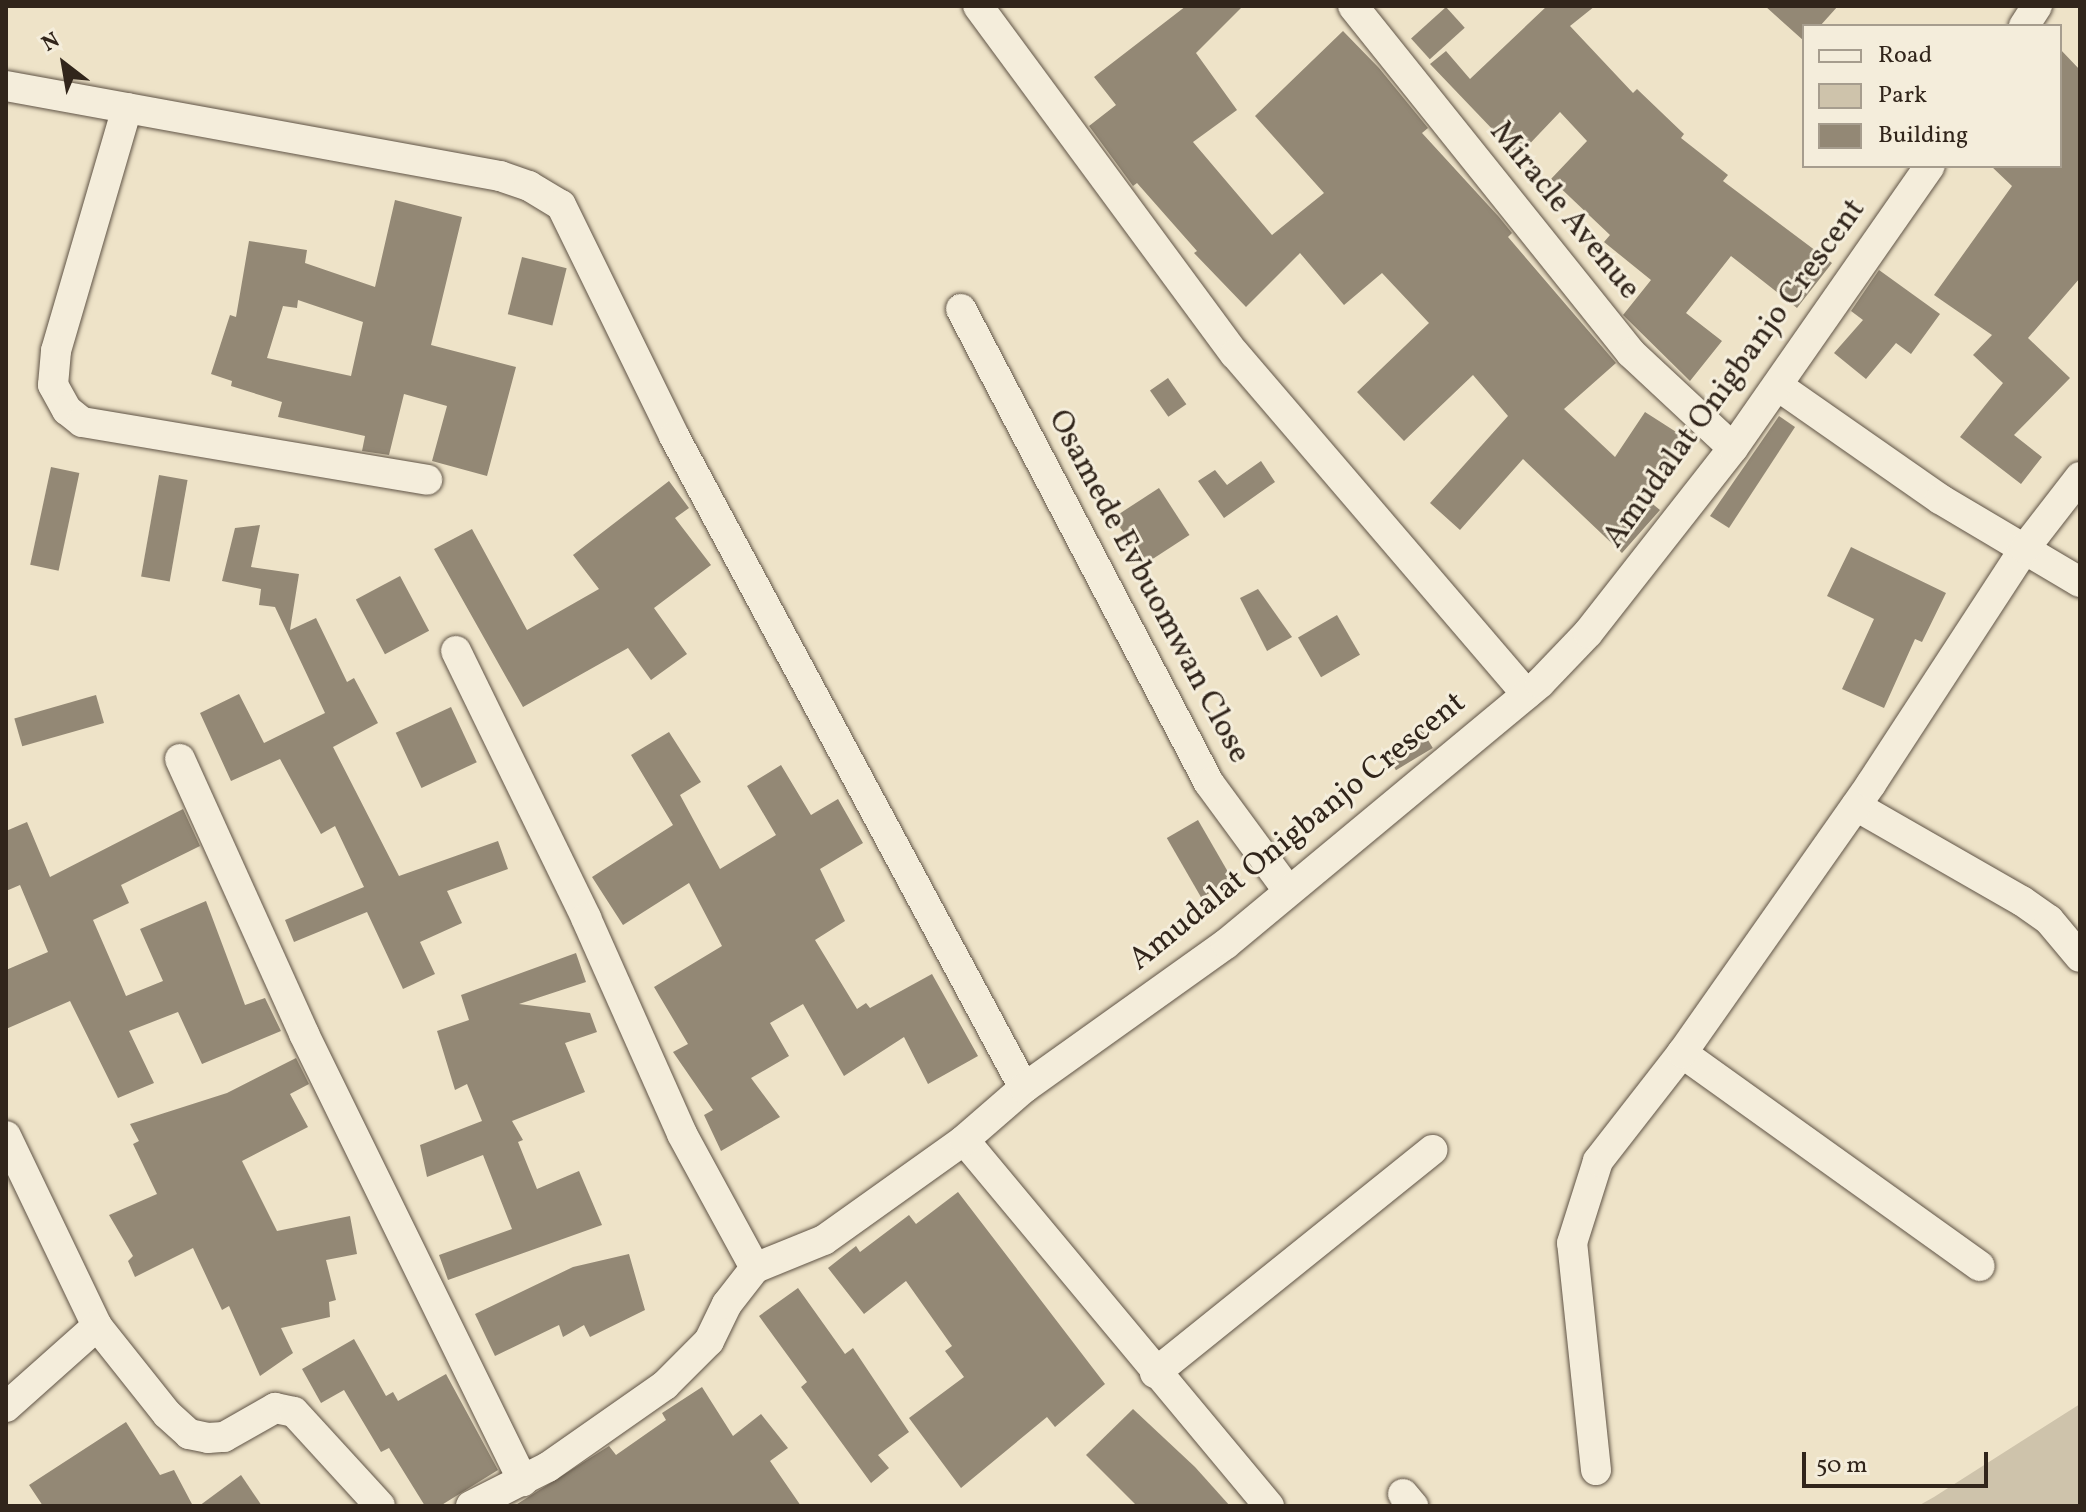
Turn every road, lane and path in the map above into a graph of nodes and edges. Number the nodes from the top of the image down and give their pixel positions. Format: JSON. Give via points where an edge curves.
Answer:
{"nodes":[{"id":1,"x":978,"y":6,"type":"edge"},
{"id":2,"x":1353,"y":6,"type":"edge"},
{"id":3,"x":2037,"y":6,"type":"edge"},
{"id":4,"x":2025,"y":24,"type":"edge"},
{"id":5,"x":6,"y":86,"type":"edge"},
{"id":6,"x":127,"y":108,"type":"junction"},
{"id":7,"x":1929,"y":168,"type":"edge"},
{"id":8,"x":961,"y":309,"type":"dead end"},
{"id":9,"x":1778,"y":386,"type":"junction"},
{"id":10,"x":1733,"y":448,"type":"junction"},
{"id":11,"x":2080,"y":477,"type":"edge"},
{"id":12,"x":427,"y":480,"type":"dead end"},
{"id":13,"x":2025,"y":548,"type":"junction"},
{"id":14,"x":2080,"y":582,"type":"edge"},
{"id":15,"x":456,"y":651,"type":"dead end"},
{"id":16,"x":1526,"y":694,"type":"junction"},
{"id":17,"x":180,"y":759,"type":"dead end"},
{"id":18,"x":1856,"y":806,"type":"junction"},
{"id":19,"x":1287,"y":889,"type":"junction"},
{"id":20,"x":2080,"y":957,"type":"edge"},
{"id":21,"x":1682,"y":1053,"type":"junction"},
{"id":22,"x":1024,"y":1088,"type":"junction"},
{"id":23,"x":6,"y":1136,"type":"edge"},
{"id":24,"x":964,"y":1140,"type":"junction"},
{"id":25,"x":1432,"y":1150,"type":"dead end"},
{"id":26,"x":1980,"y":1266,"type":"dead end"},
{"id":27,"x":755,"y":1268,"type":"junction"},
{"id":28,"x":97,"y":1326,"type":"junction"},
{"id":29,"x":1155,"y":1373,"type":"junction"},
{"id":30,"x":6,"y":1407,"type":"edge"},
{"id":31,"x":1596,"y":1470,"type":"dead end"},
{"id":32,"x":523,"y":1481,"type":"junction"},
{"id":33,"x":380,"y":1506,"type":"edge"},
{"id":34,"x":471,"y":1506,"type":"edge"},
{"id":35,"x":1269,"y":1506,"type":"edge"}],
"edges":[{"from":1,"to":16,"type":"street","via":[[1235,354]]},
{"from":2,"to":10,"type":"street","name":"Miracle Avenue","via":[[1631,353]]},
{"from":3,"to":4,"type":"street"},
{"from":5,"to":6,"type":"street"},
{"from":6,"to":12,"type":"street","via":[[56,351],[53,385],[67,410],[82,422]]},
{"from":6,"to":22,"type":"street","via":[[500,176],[561,205],[674,436]]},
{"from":7,"to":9,"type":"street","name":"Amudalat Onigbanjo Crescent"},
{"from":8,"to":19,"type":"street","name":"Osamede Evbuomwan Close","via":[[1209,783]]},
{"from":9,"to":10,"type":"street","name":"Amudalat Onigbanjo Crescent"},
{"from":9,"to":13,"type":"street","via":[[1847,439]]},
{"from":10,"to":16,"type":"street","name":"Amudalat Onigbanjo Crescent","via":[[1588,633]]},
{"from":11,"to":13,"type":"street"},
{"from":13,"to":14,"type":"street"},
{"from":13,"to":18,"type":"street"},
{"from":15,"to":27,"type":"street","via":[[586,918],[682,1134]]},
{"from":16,"to":19,"type":"street","name":"Amudalat Onigbanjo Crescent"},
{"from":17,"to":32,"type":"street","via":[[304,1034]]},
{"from":18,"to":20,"type":"street","via":[[2022,901],[2049,920]]},
{"from":18,"to":21,"type":"street"},
{"from":19,"to":22,"type":"street","name":"Amudalat Onigbanjo Crescent","via":[[1226,944]]},
{"from":21,"to":26,"type":"street"},
{"from":21,"to":31,"type":"street","via":[[1598,1161],[1574,1232]]},
{"from":22,"to":24,"type":"street","name":"Amudalat Onigbanjo Crescent"},
{"from":23,"to":28,"type":"street"},
{"from":24,"to":27,"type":"street","name":"Amudalat Onigbanjo Crescent","via":[[824,1240]]},
{"from":24,"to":29,"type":"street"},
{"from":25,"to":29,"type":"street"},
{"from":27,"to":32,"type":"street","via":[[727,1304],[709,1341],[665,1385]]},
{"from":28,"to":30,"type":"street"},
{"from":28,"to":33,"type":"street","via":[[189,1434],[224,1437],[275,1408],[294,1412]]},
{"from":29,"to":35,"type":"street"},
{"from":32,"to":34,"type":"street"}]}
